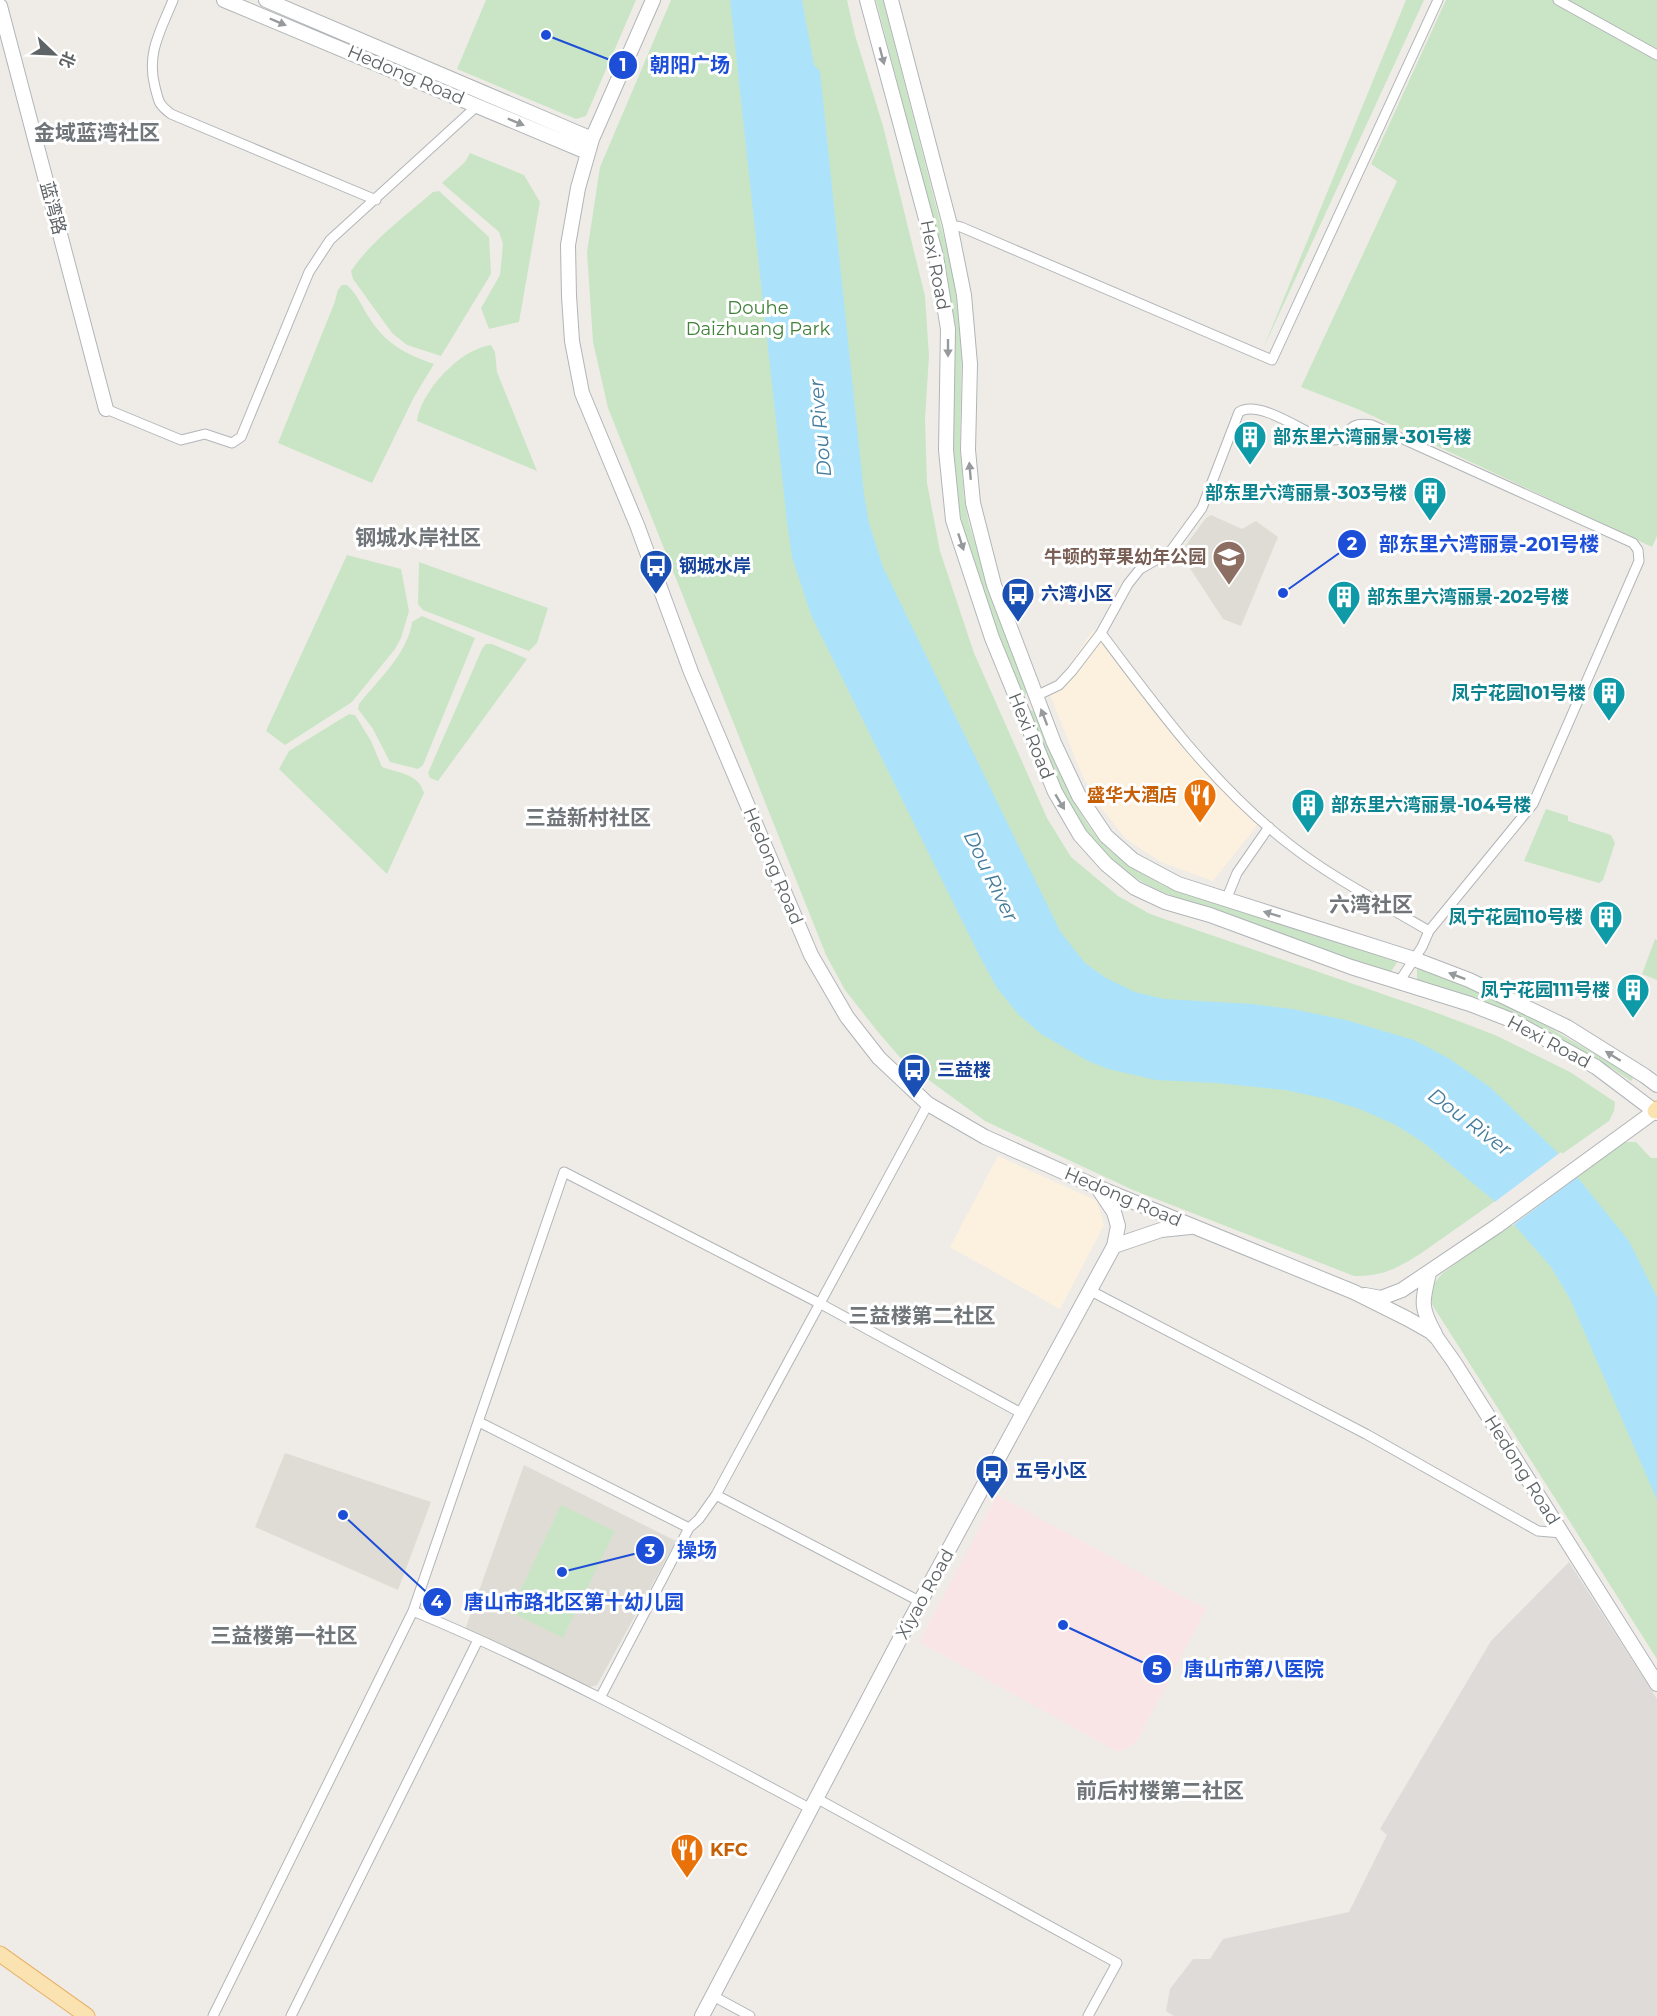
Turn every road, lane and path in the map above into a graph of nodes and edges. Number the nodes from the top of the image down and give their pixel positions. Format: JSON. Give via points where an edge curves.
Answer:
{"nodes":[{"id":1,"x":173,"y":0,"type":"edge"},
{"id":2,"x":224,"y":0,"type":"edge"},
{"id":3,"x":266,"y":0,"type":"edge"},
{"id":4,"x":653,"y":0,"type":"edge"},
{"id":5,"x":867,"y":0,"type":"edge"},
{"id":6,"x":891,"y":0,"type":"edge"},
{"id":7,"x":1438,"y":0,"type":"edge"},
{"id":8,"x":1558,"y":0,"type":"edge"},
{"id":9,"x":0,"y":6,"type":"edge"},
{"id":10,"x":1657,"y":56,"type":"edge"},
{"id":11,"x":478,"y":105,"type":"junction"},
{"id":12,"x":590,"y":146,"type":"junction"},
{"id":13,"x":376,"y":200,"type":"junction"},
{"id":14,"x":950,"y":225,"type":"junction"},
{"id":15,"x":106,"y":409,"type":"joint"},
{"id":16,"x":1101,"y":633,"type":"junction"},
{"id":17,"x":1036,"y":696,"type":"junction"},
{"id":18,"x":1020,"y":707,"type":"junction"},
{"id":19,"x":1269,"y":827,"type":"junction"},
{"id":20,"x":1226,"y":900,"type":"junction"},
{"id":21,"x":1429,"y":931,"type":"junction"},
{"id":22,"x":1414,"y":959,"type":"junction"},
{"id":23,"x":1399,"y":982,"type":"junction"},
{"id":24,"x":1657,"y":1085,"type":"edge"},
{"id":25,"x":928,"y":1104,"type":"junction"},
{"id":26,"x":1657,"y":1111,"type":"edge"},
{"id":27,"x":1096,"y":1187,"type":"junction"},
{"id":28,"x":1193,"y":1227,"type":"junction"},
{"id":29,"x":1114,"y":1246,"type":"junction"},
{"id":30,"x":1428,"y":1273,"type":"junction"},
{"id":31,"x":1091,"y":1291,"type":"junction"},
{"id":32,"x":1354,"y":1292,"type":"junction"},
{"id":33,"x":821,"y":1304,"type":"junction"},
{"id":34,"x":1437,"y":1338,"type":"junction"},
{"id":35,"x":1023,"y":1414,"type":"junction"},
{"id":36,"x":479,"y":1422,"type":"junction"},
{"id":37,"x":717,"y":1495,"type":"junction"},
{"id":38,"x":689,"y":1528,"type":"junction"},
{"id":39,"x":1562,"y":1533,"type":"junction"},
{"id":40,"x":921,"y":1602,"type":"junction"},
{"id":41,"x":413,"y":1611,"type":"junction"},
{"id":42,"x":478,"y":1640,"type":"junction"},
{"id":43,"x":1657,"y":1684,"type":"edge"},
{"id":44,"x":600,"y":1698,"type":"junction"},
{"id":45,"x":814,"y":1803,"type":"junction"},
{"id":46,"x":0,"y":1954,"type":"edge"},
{"id":47,"x":713,"y":1996,"type":"junction"},
{"id":48,"x":87,"y":2016,"type":"edge"},
{"id":49,"x":213,"y":2016,"type":"edge"},
{"id":50,"x":291,"y":2016,"type":"edge"},
{"id":51,"x":702,"y":2016,"type":"edge"},
{"id":52,"x":750,"y":2016,"type":"edge"},
{"id":53,"x":1088,"y":2016,"type":"edge"}],
"edges":[{"from":1,"to":13,"type":"street","via":[[152,51],[151,72],[160,105],[171,114]]},
{"from":2,"to":11,"type":"street","name":"Hedong Road","one_way":true},
{"from":3,"to":12,"type":"street","name":"Hedong Road"},
{"from":4,"to":12,"type":"street","name":"Hedong Road"},
{"from":5,"to":18,"type":"street","name":"Hexi Road","one_way":true,"via":[[936,256],[948,329],[946,450],[953,520],[992,638]]},
{"from":6,"to":14,"type":"street","name":"Hexi Road"},
{"from":7,"to":14,"type":"street","via":[[1272,360]]},
{"from":8,"to":10,"type":"street"},
{"from":9,"to":15,"type":"street","name":"蓝湾路"},
{"from":11,"to":12,"type":"street","name":"Hedong Road","one_way":true},
{"from":11,"to":13,"type":"street"},
{"from":12,"to":25,"type":"street","name":"Hedong Road","via":[[568,245],[572,341],[582,393],[637,525],[691,672],[811,955],[847,1017],[879,1058]]},
{"from":13,"to":15,"type":"street","via":[[330,240],[309,272],[241,437],[232,443],[205,434],[181,440]]},
{"from":17,"to":14,"type":"street","name":"Hexi Road","one_way":true,"via":[[994,585],[972,503],[968,450],[970,364],[964,296]]},
{"from":16,"to":17,"type":"street","via":[[1059,685]]},
{"from":16,"to":19,"type":"street","via":[[1193,751]]},
{"from":16,"to":21,"type":"street","via":[[1140,569],[1170,552],[1202,508],[1239,412],[1246,408],[1255,408],[1324,439],[1342,438],[1360,423],[1372,425],[1633,543],[1639,561],[1533,804]]},
{"from":17,"to":18,"type":"street"},
{"from":20,"to":17,"type":"street","name":"Hexi Road","one_way":true,"via":[[1178,884],[1133,860],[1106,836],[1079,796]]},
{"from":18,"to":23,"type":"street","name":"Hexi Road","one_way":true,"via":[[1054,792],[1080,835],[1135,888],[1165,902]]},
{"from":19,"to":20,"type":"street","via":[[1237,873]]},
{"from":19,"to":21,"type":"street","via":[[1342,880]]},
{"from":22,"to":20,"type":"street","name":"Hexi Road","one_way":true},
{"from":21,"to":22,"type":"street"},
{"from":22,"to":23,"type":"street"},
{"from":24,"to":22,"type":"street","name":"Hexi Road","one_way":true,"via":[[1567,1027],[1469,980]]},
{"from":23,"to":26,"type":"street","name":"Hexi Road","via":[[1511,1020],[1596,1067]]},
{"from":25,"to":27,"type":"street","name":"Hedong Road","via":[[985,1137]]},
{"from":25,"to":33,"type":"street"},
{"from":26,"to":30,"type":"street","name":"Hedong Road"},
{"from":27,"to":28,"type":"street","name":"Hedong Road"},
{"from":27,"to":29,"type":"street","via":[[1114,1212],[1118,1226]]},
{"from":28,"to":29,"type":"street","via":[[1161,1230]]},
{"from":28,"to":32,"type":"street","name":"Hedong Road"},
{"from":29,"to":31,"type":"street","name":"Xiyao Road"},
{"from":30,"to":32,"type":"street","name":"Hedong Road","via":[[1381,1298]]},
{"from":30,"to":34,"type":"street","via":[[1422,1302]]},
{"from":31,"to":35,"type":"street","name":"Xiyao Road"},
{"from":31,"to":39,"type":"street","via":[[1366,1434],[1538,1531]]},
{"from":32,"to":34,"type":"street","name":"Hedong Road"},
{"from":33,"to":35,"type":"street"},
{"from":33,"to":36,"type":"street","via":[[564,1172]]},
{"from":33,"to":37,"type":"street"},
{"from":34,"to":39,"type":"street","name":"Hedong Road"},
{"from":35,"to":40,"type":"street","name":"Xiyao Road"},
{"from":36,"to":38,"type":"street"},
{"from":36,"to":41,"type":"street"},
{"from":37,"to":38,"type":"street"},
{"from":37,"to":40,"type":"street"},
{"from":38,"to":44,"type":"street"},
{"from":39,"to":43,"type":"street","name":"Hedong Road"},
{"from":40,"to":45,"type":"street","name":"Xiyao Road"},
{"from":41,"to":42,"type":"street"},
{"from":41,"to":49,"type":"street"},
{"from":42,"to":44,"type":"street"},
{"from":42,"to":50,"type":"street"},
{"from":44,"to":45,"type":"street"},
{"from":45,"to":47,"type":"street","name":"Xiyao Road"},
{"from":45,"to":53,"type":"street","via":[[1117,1963]]},
{"from":46,"to":48,"type":"main road"},
{"from":47,"to":51,"type":"street","name":"Xiyao Road"},
{"from":47,"to":52,"type":"street"}]}
